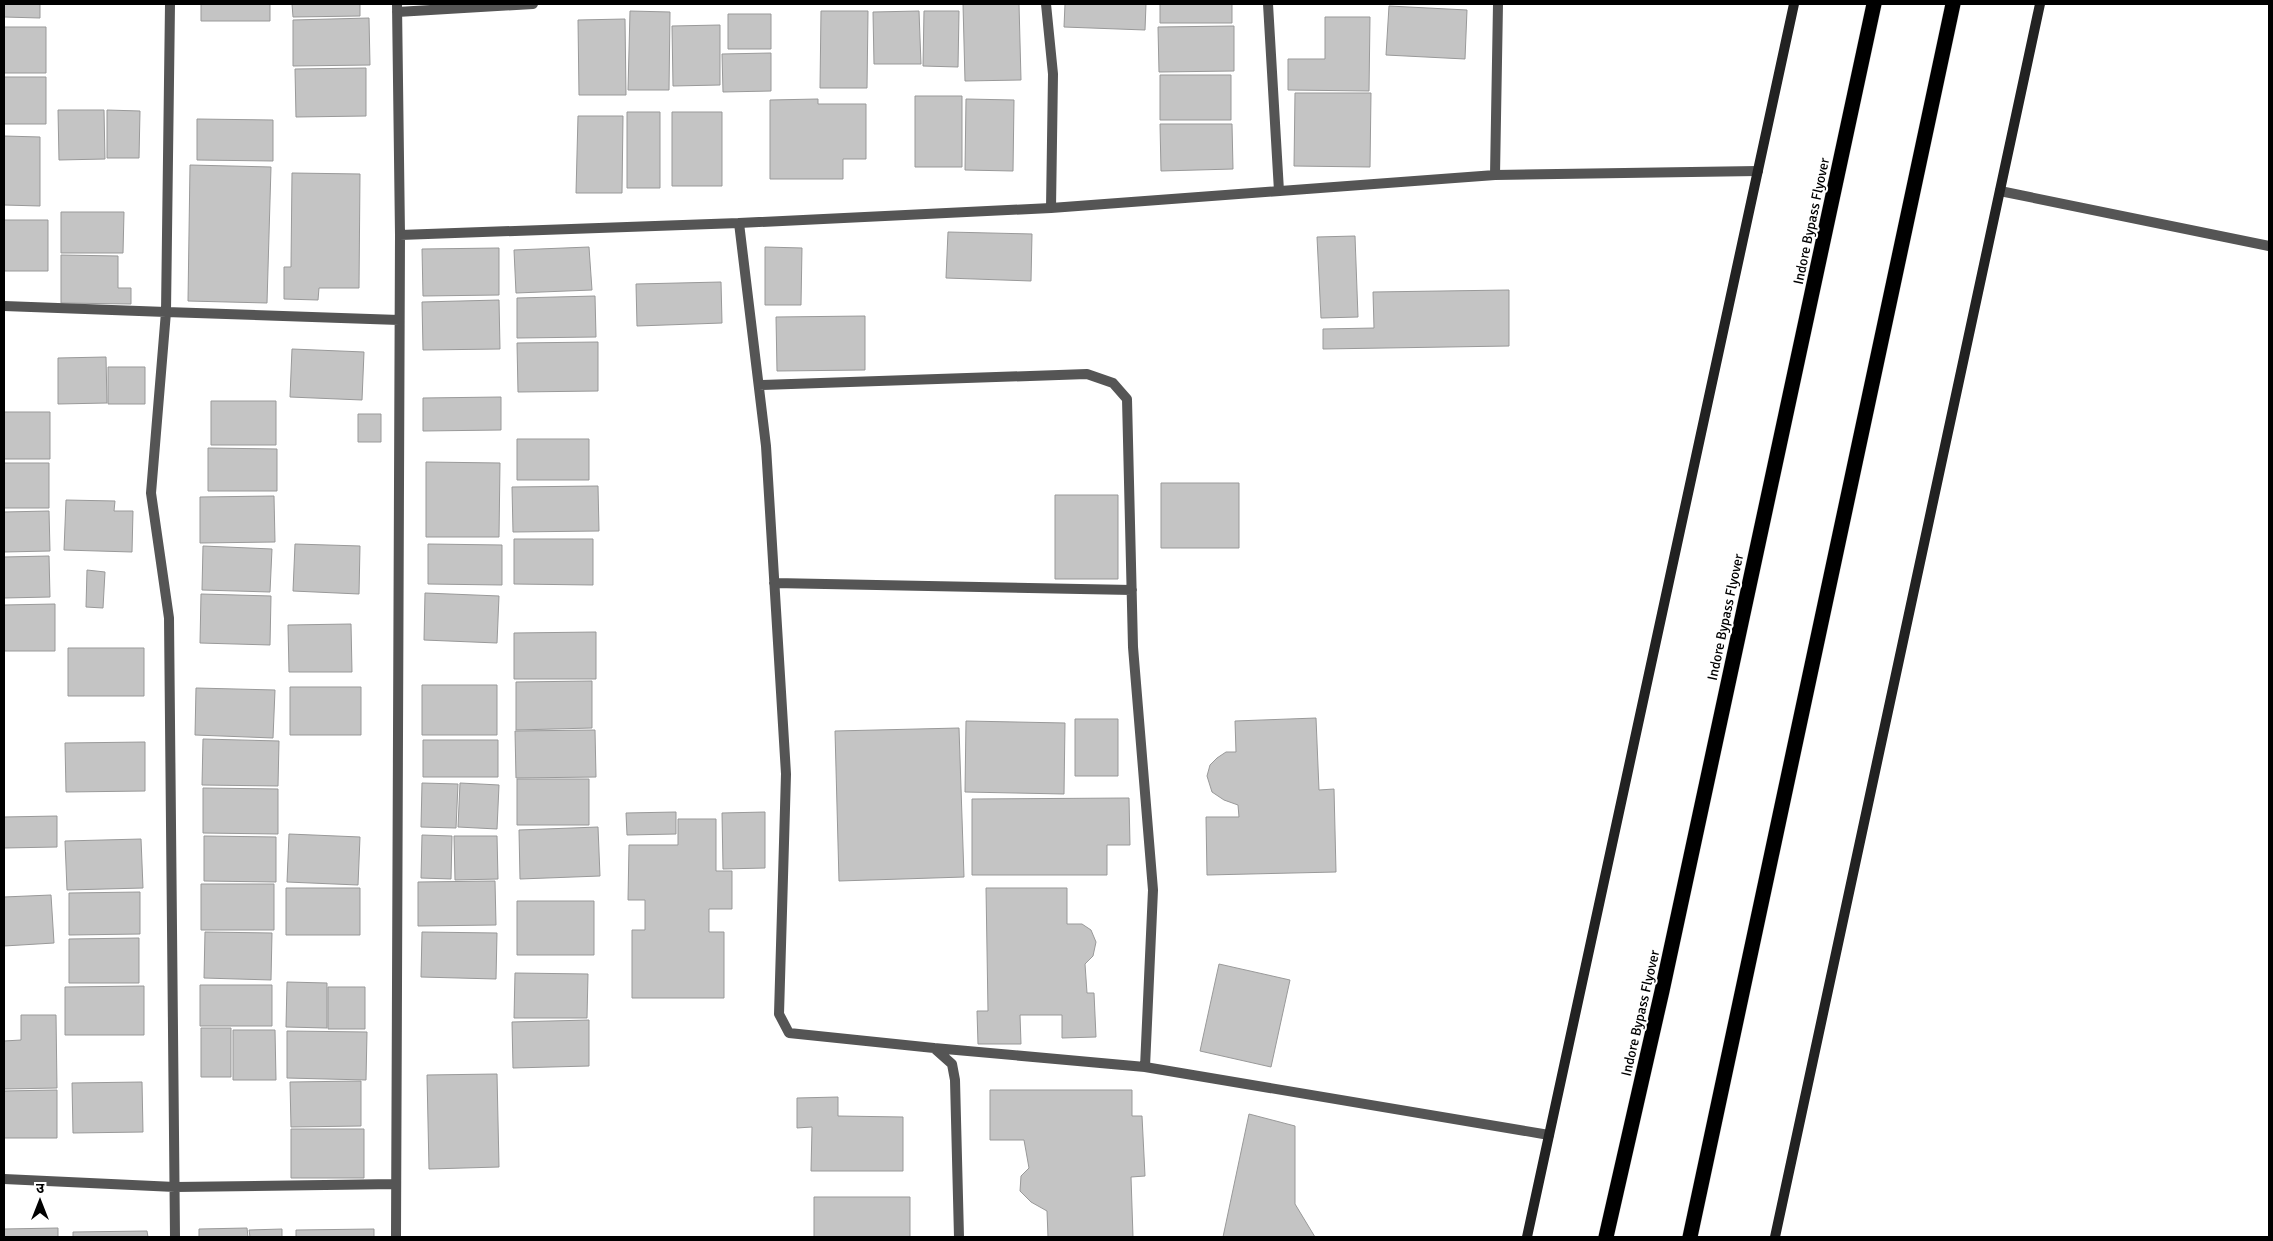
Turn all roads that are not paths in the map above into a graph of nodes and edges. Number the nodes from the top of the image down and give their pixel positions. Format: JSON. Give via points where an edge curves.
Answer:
{"nodes":[{"id":1,"x":170,"y":4,"type":"edge"},
{"id":2,"x":533,"y":4,"type":"edge"},
{"id":3,"x":1046,"y":4,"type":"edge"},
{"id":4,"x":1268,"y":4,"type":"edge"},
{"id":5,"x":1498,"y":4,"type":"edge"},
{"id":6,"x":1794,"y":4,"type":"edge"},
{"id":7,"x":1874,"y":4,"type":"edge"},
{"id":8,"x":1953,"y":4,"type":"edge"},
{"id":9,"x":2040,"y":4,"type":"edge"},
{"id":10,"x":397,"y":8,"type":"edge"},
{"id":11,"x":1758,"y":171,"type":"junction"},
{"id":12,"x":1495,"y":175,"type":"junction"},
{"id":13,"x":1280,"y":191,"type":"junction"},
{"id":14,"x":2000,"y":191,"type":"junction"},
{"id":15,"x":1051,"y":208,"type":"junction"},
{"id":16,"x":739,"y":223,"type":"junction"},
{"id":17,"x":400,"y":235,"type":"junction"},
{"id":18,"x":2269,"y":246,"type":"edge"},
{"id":19,"x":4,"y":306,"type":"edge"},
{"id":20,"x":166,"y":312,"type":"junction"},
{"id":21,"x":399,"y":320,"type":"junction"},
{"id":22,"x":759,"y":385,"type":"junction"},
{"id":23,"x":774,"y":583,"type":"junction"},
{"id":24,"x":1132,"y":590,"type":"junction"},
{"id":25,"x":934,"y":1048,"type":"junction"},
{"id":26,"x":1145,"y":1067,"type":"junction"},
{"id":27,"x":1549,"y":1135,"type":"junction"},
{"id":28,"x":4,"y":1179,"type":"edge"},
{"id":29,"x":396,"y":1184,"type":"junction"},
{"id":30,"x":174,"y":1187,"type":"junction"},
{"id":31,"x":1691,"y":1232,"type":"edge"},
{"id":32,"x":175,"y":1237,"type":"edge"},
{"id":33,"x":396,"y":1237,"type":"edge"},
{"id":34,"x":959,"y":1237,"type":"edge"},
{"id":35,"x":1527,"y":1237,"type":"edge"},
{"id":36,"x":1606,"y":1237,"type":"edge"},
{"id":37,"x":1775,"y":1237,"type":"edge"}],
"edges":[{"from":1,"to":20,"type":"street"},
{"from":2,"to":10,"type":"street"},
{"from":3,"to":15,"type":"street","via":[[1052,74]]},
{"from":4,"to":13,"type":"street"},
{"from":5,"to":12,"type":"street"},
{"from":6,"to":11,"type":"street"},
{"from":7,"to":36,"type":"highway","name":"Indore Bypass Flyover"},
{"from":8,"to":31,"type":"highway"},
{"from":9,"to":14,"type":"street"},
{"from":10,"to":17,"type":"street"},
{"from":11,"to":12,"type":"street"},
{"from":11,"to":27,"type":"street"},
{"from":12,"to":13,"type":"street"},
{"from":13,"to":15,"type":"street"},
{"from":14,"to":18,"type":"street"},
{"from":14,"to":37,"type":"street"},
{"from":15,"to":16,"type":"street"},
{"from":16,"to":17,"type":"street"},
{"from":16,"to":22,"type":"street"},
{"from":17,"to":21,"type":"street"},
{"from":19,"to":20,"type":"street"},
{"from":20,"to":21,"type":"street"},
{"from":20,"to":30,"type":"street","via":[[151,492],[169,618]]},
{"from":21,"to":29,"type":"street"},
{"from":22,"to":23,"type":"street"},
{"from":22,"to":24,"type":"street","via":[[1087,374],[1113,382],[1127,400]]},
{"from":23,"to":24,"type":"street"},
{"from":23,"to":25,"type":"street","via":[[786,774],[779,1014],[789,1033]]},
{"from":24,"to":26,"type":"street","via":[[1133,647],[1153,890]]},
{"from":25,"to":26,"type":"street"},
{"from":25,"to":34,"type":"street","via":[[952,1064],[955,1080]]},
{"from":26,"to":27,"type":"street"},
{"from":27,"to":35,"type":"street"},
{"from":28,"to":30,"type":"street"},
{"from":29,"to":30,"type":"street"},
{"from":29,"to":33,"type":"street"},
{"from":30,"to":32,"type":"street"}]}
